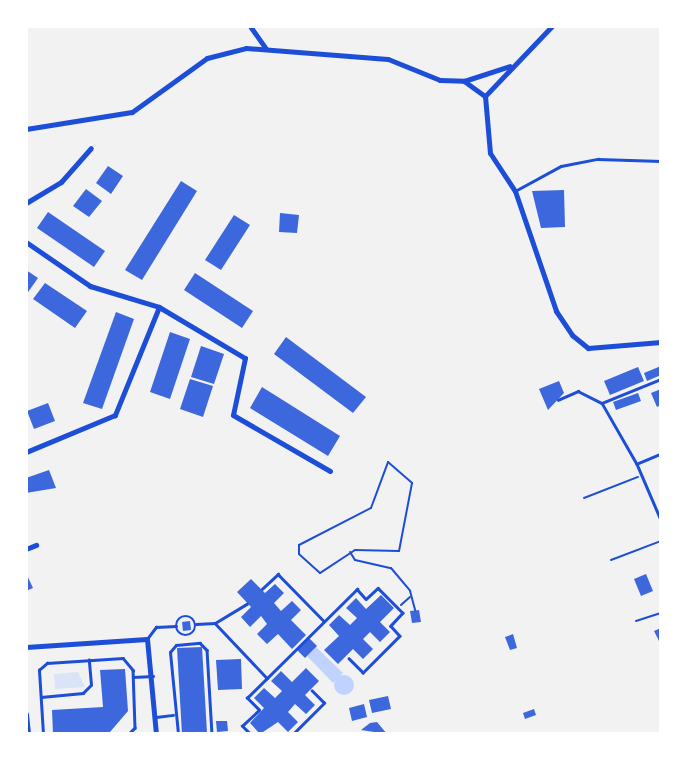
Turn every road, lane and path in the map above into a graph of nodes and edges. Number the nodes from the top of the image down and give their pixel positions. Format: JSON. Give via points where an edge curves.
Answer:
{"nodes":[{"id":1,"x":250,"y":26,"type":"edge"},
{"id":2,"x":552,"y":26,"type":"edge"},
{"id":3,"x":266,"y":49,"type":"junction"},
{"id":4,"x":510,"y":66,"type":"junction"},
{"id":5,"x":464,"y":81,"type":"junction"},
{"id":6,"x":485,"y":96,"type":"junction"},
{"id":7,"x":26,"y":129,"type":"edge"},
{"id":8,"x":91,"y":148,"type":"dead end"},
{"id":9,"x":661,"y":161,"type":"edge"},
{"id":10,"x":515,"y":191,"type":"junction"},
{"id":11,"x":26,"y":203,"type":"edge"},
{"id":12,"x":26,"y":242,"type":"edge"},
{"id":13,"x":159,"y":307,"type":"junction"},
{"id":14,"x":661,"y":342,"type":"edge"},
{"id":15,"x":661,"y":379,"type":"edge"},
{"id":16,"x":558,"y":400,"type":"dead end"},
{"id":17,"x":601,"y":403,"type":"junction"},
{"id":18,"x":26,"y":452,"type":"edge"},
{"id":19,"x":661,"y":454,"type":"edge"},
{"id":20,"x":637,"y":464,"type":"junction"},
{"id":21,"x":330,"y":471,"type":"dead end"},
{"id":22,"x":642,"y":476,"type":"junction"},
{"id":23,"x":584,"y":498,"type":"dead end"},
{"id":24,"x":661,"y":520,"type":"edge"},
{"id":25,"x":661,"y":541,"type":"edge"},
{"id":26,"x":36,"y":545,"type":"dead end"},
{"id":27,"x":26,"y":549,"type":"edge"},
{"id":28,"x":350,"y":551,"type":"junction"},
{"id":29,"x":611,"y":560,"type":"dead end"},
{"id":30,"x":262,"y":589,"type":"dead end"},
{"id":31,"x":412,"y":595,"type":"junction"},
{"id":32,"x":247,"y":604,"type":"dead end"},
{"id":33,"x":398,"y":608,"type":"junction"},
{"id":34,"x":415,"y":610,"type":"dead end"},
{"id":35,"x":661,"y":613,"type":"edge"},
{"id":36,"x":324,"y":621,"type":"junction"},
{"id":37,"x":636,"y":621,"type":"dead end"},
{"id":38,"x":215,"y":623,"type":"junction"},
{"id":39,"x":196,"y":624,"type":"junction"},
{"id":40,"x":176,"y":626,"type":"junction"},
{"id":41,"x":147,"y":639,"type":"junction"},
{"id":42,"x":26,"y":647,"type":"edge"},
{"id":43,"x":349,"y":659,"type":"dead end"},
{"id":44,"x":89,"y":660,"type":"junction"},
{"id":45,"x":153,"y":676,"type":"junction"},
{"id":46,"x":133,"y":677,"type":"junction"},
{"id":47,"x":267,"y":678,"type":"junction"},
{"id":48,"x":312,"y":691,"type":"dead end"},
{"id":49,"x":41,"y":697,"type":"junction"},
{"id":50,"x":26,"y":714,"type":"edge"},
{"id":51,"x":173,"y":715,"type":"junction"},
{"id":52,"x":155,"y":717,"type":"junction"},
{"id":53,"x":28,"y":734,"type":"edge"},
{"id":54,"x":43,"y":734,"type":"edge"},
{"id":55,"x":129,"y":734,"type":"edge"},
{"id":56,"x":156,"y":734,"type":"edge"},
{"id":57,"x":178,"y":734,"type":"edge"},
{"id":58,"x":212,"y":734,"type":"edge"},
{"id":59,"x":250,"y":734,"type":"edge"},
{"id":60,"x":293,"y":734,"type":"edge"}],
"edges":[{"from":1,"to":3,"type":"street"},
{"from":2,"to":4,"type":"street"},
{"from":3,"to":5,"type":"street","via":[[387,59],[440,80]]},
{"from":3,"to":7,"type":"street","via":[[226,50],[208,58],[132,112]]},
{"from":4,"to":5,"type":"street"},
{"from":4,"to":6,"type":"street"},
{"from":5,"to":6,"type":"street"},
{"from":6,"to":10,"type":"street","via":[[490,153]]},
{"from":8,"to":11,"type":"street","via":[[61,182]]},
{"from":9,"to":10,"type":"lane","via":[[573,164]]},
{"from":10,"to":14,"type":"street","via":[[556,311],[572,335],[588,348]]},
{"from":12,"to":13,"type":"street","via":[[90,286]]},
{"from":13,"to":18,"type":"street","via":[[115,415]]},
{"from":13,"to":21,"type":"street","via":[[245,358],[233,415]]},
{"from":15,"to":17,"type":"lane"},
{"from":16,"to":17,"type":"lane","via":[[578,391]]},
{"from":17,"to":20,"type":"lane"},
{"from":19,"to":20,"type":"lane"},
{"from":20,"to":22,"type":"lane"},
{"from":22,"to":23,"type":"path"},
{"from":22,"to":24,"type":"lane"},
{"from":25,"to":29,"type":"path"},
{"from":26,"to":27,"type":"street"},
{"from":28,"to":28,"type":"path","via":[[323,573],[297,549],[371,508],[388,462],[412,483],[401,546],[395,553]]},
{"from":28,"to":31,"type":"path","via":[[355,561],[391,568]]},
{"from":30,"to":36,"type":"lane","via":[[278,574]]},
{"from":31,"to":33,"type":"path"},
{"from":31,"to":34,"type":"path"},
{"from":32,"to":38,"type":"lane"},
{"from":33,"to":36,"type":"lane","via":[[378,588],[366,599],[357,589]]},
{"from":33,"to":43,"type":"lane","via":[[403,614],[391,626],[400,636],[363,673]]},
{"from":35,"to":37,"type":"path"},
{"from":36,"to":47,"type":"lane"},
{"from":38,"to":39,"type":"lane"},
{"from":38,"to":47,"type":"lane"},
{"from":39,"to":40,"type":"lane","via":[[183,616]]},
{"from":39,"to":40,"type":"lane","via":[[187,636]]},
{"from":40,"to":41,"type":"lane","via":[[156,627]]},
{"from":41,"to":42,"type":"street"},
{"from":41,"to":45,"type":"street"},
{"from":44,"to":46,"type":"lane","via":[[122,658]]},
{"from":44,"to":49,"type":"lane","via":[[91,685],[83,694]]},
{"from":44,"to":49,"type":"lane","via":[[47,663],[39,670]]},
{"from":45,"to":46,"type":"lane"},
{"from":45,"to":52,"type":"street"},
{"from":46,"to":55,"type":"lane","via":[[135,728]]},
{"from":47,"to":59,"type":"lane","via":[[247,698],[259,709],[242,726]]},
{"from":48,"to":60,"type":"lane","via":[[324,703]]},
{"from":49,"to":54,"type":"lane"},
{"from":50,"to":53,"type":"street"},
{"from":51,"to":52,"type":"lane"},
{"from":51,"to":57,"type":"lane"},
{"from":51,"to":58,"type":"lane","via":[[170,652],[176,645],[200,643],[206,650]]},
{"from":52,"to":56,"type":"street"}]}
